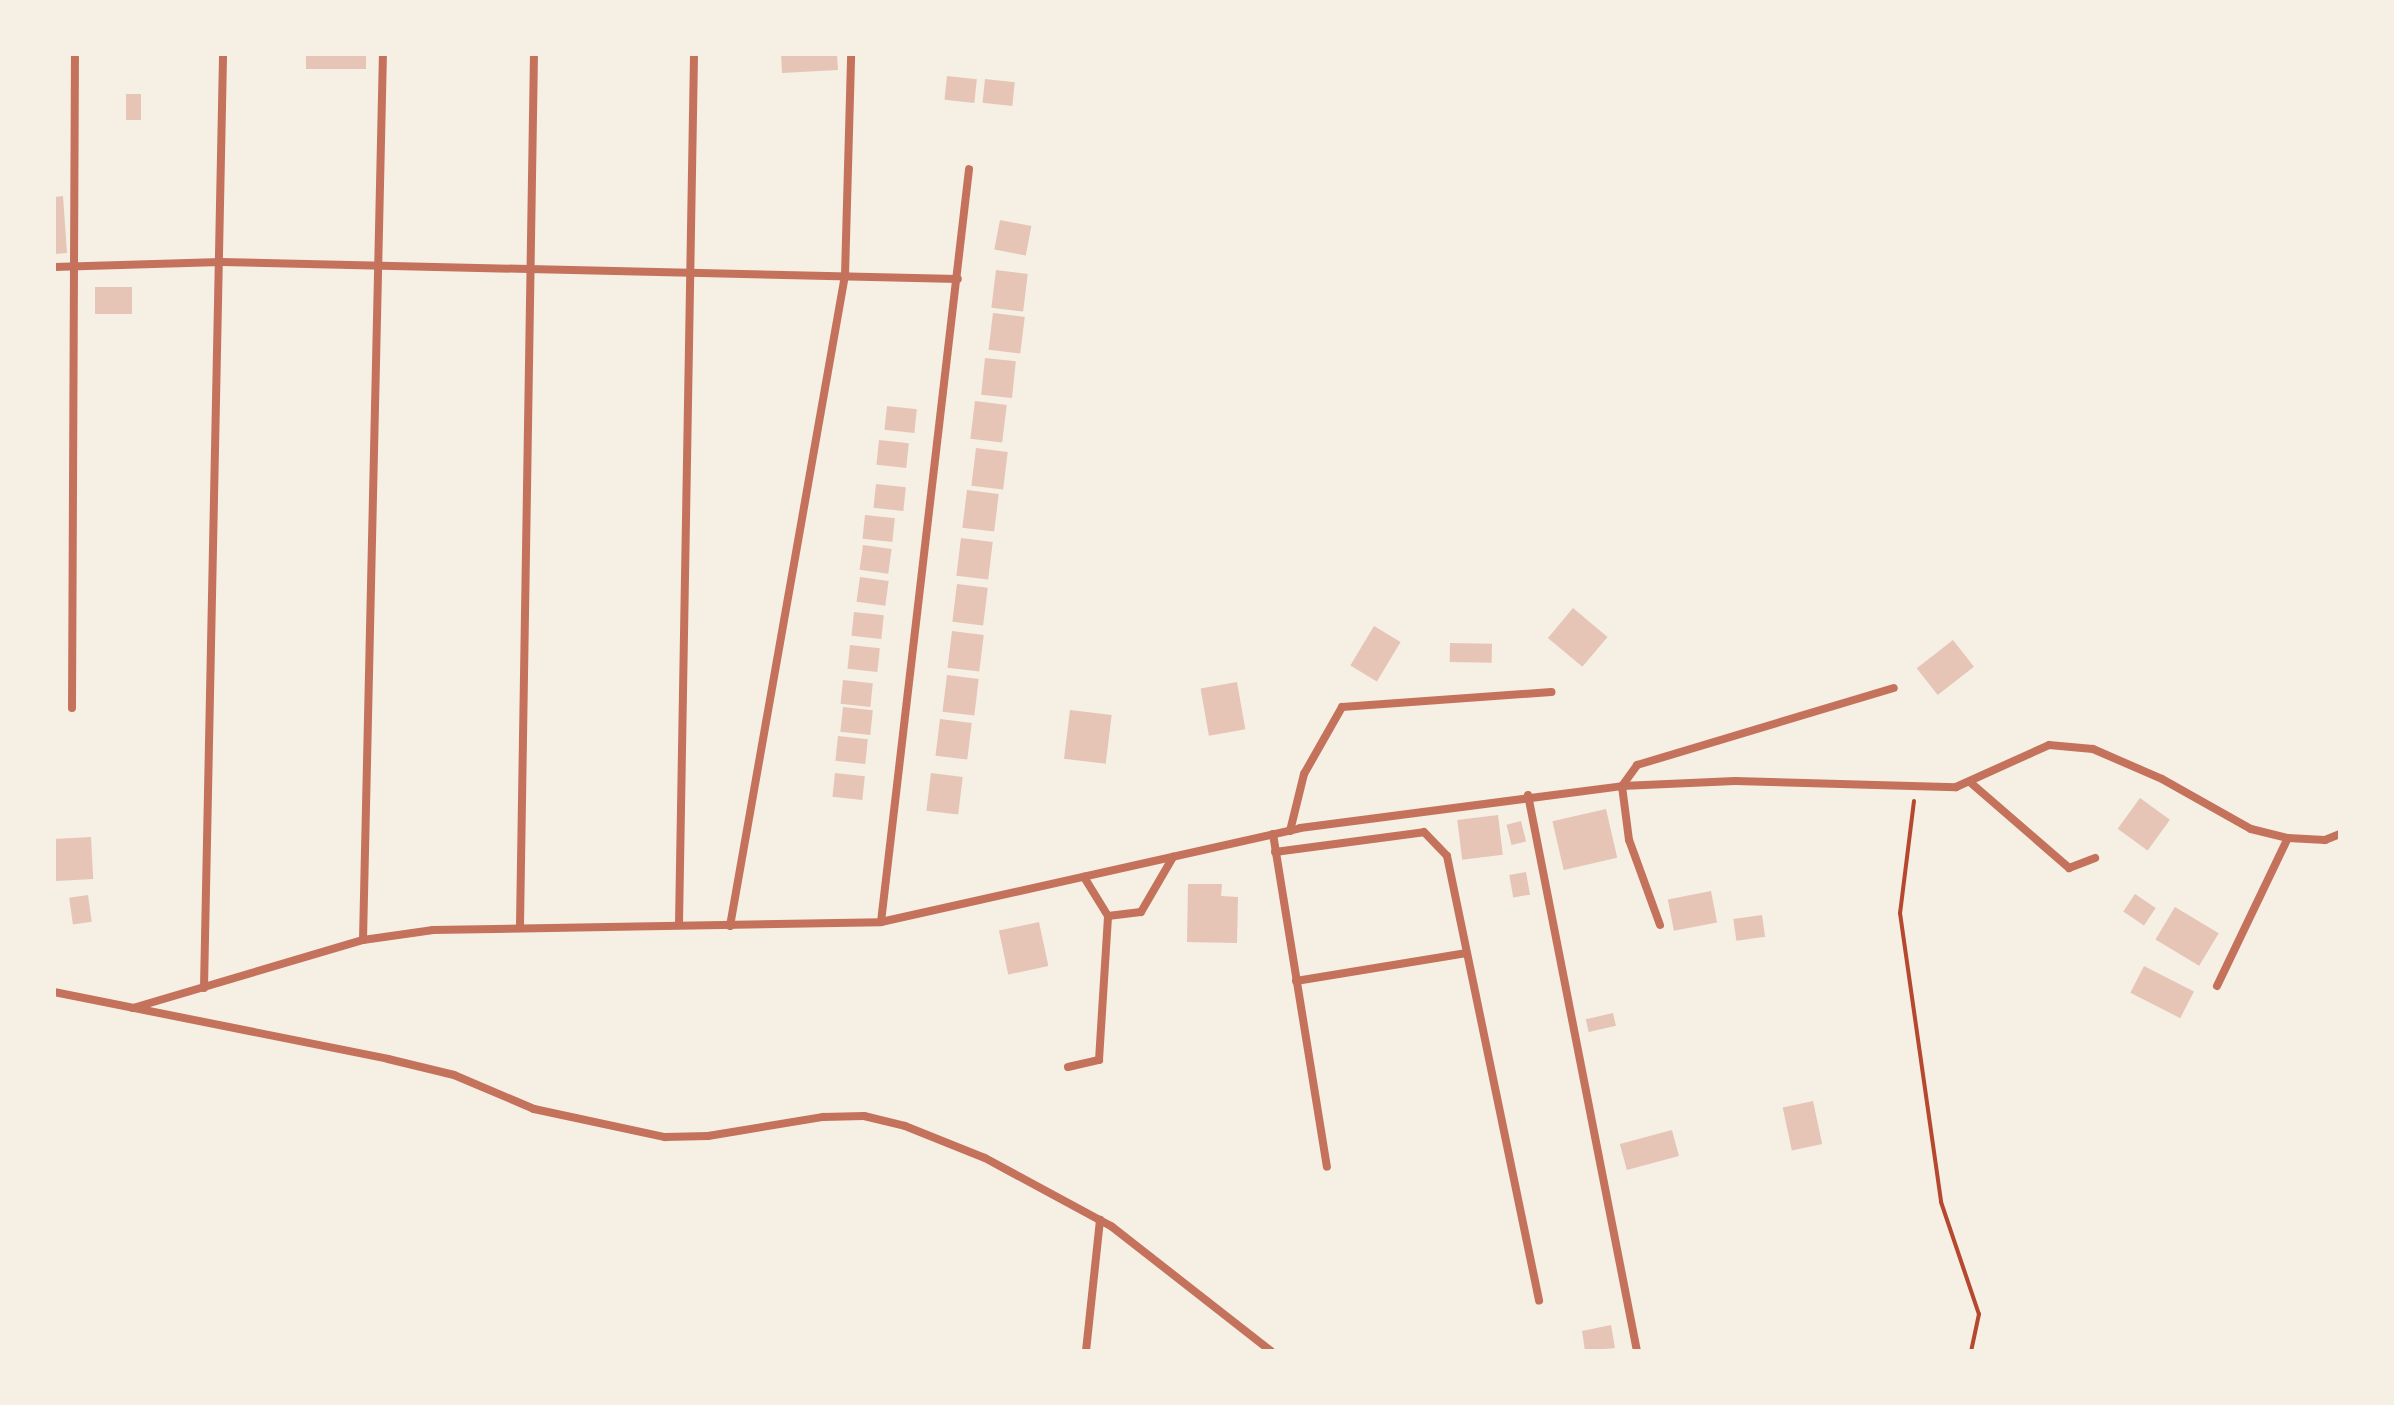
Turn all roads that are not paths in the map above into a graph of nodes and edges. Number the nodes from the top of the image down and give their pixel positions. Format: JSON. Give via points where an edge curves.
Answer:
{"nodes":[{"id":1,"x":75,"y":54,"type":"edge"},
{"id":2,"x":223,"y":54,"type":"edge"},
{"id":3,"x":383,"y":54,"type":"edge"},
{"id":4,"x":534,"y":54,"type":"edge"},
{"id":5,"x":694,"y":54,"type":"edge"},
{"id":6,"x":851,"y":54,"type":"edge"},
{"id":7,"x":969,"y":169,"type":"dead end"},
{"id":8,"x":221,"y":262,"type":"junction"},
{"id":9,"x":76,"y":266,"type":"junction"},
{"id":10,"x":377,"y":266,"type":"junction"},
{"id":11,"x":54,"y":267,"type":"edge"},
{"id":12,"x":533,"y":271,"type":"junction"},
{"id":13,"x":692,"y":271,"type":"junction"},
{"id":14,"x":845,"y":275,"type":"junction"},
{"id":15,"x":958,"y":279,"type":"junction"},
{"id":16,"x":1894,"y":688,"type":"dead end"},
{"id":17,"x":1551,"y":692,"type":"dead end"},
{"id":18,"x":72,"y":708,"type":"dead end"},
{"id":19,"x":1971,"y":783,"type":"junction"},
{"id":20,"x":1622,"y":786,"type":"junction"},
{"id":21,"x":1528,"y":795,"type":"junction"},
{"id":22,"x":1290,"y":831,"type":"junction"},
{"id":23,"x":1273,"y":834,"type":"junction"},
{"id":24,"x":2340,"y":834,"type":"edge"},
{"id":25,"x":2288,"y":838,"type":"junction"},
{"id":26,"x":1275,"y":852,"type":"junction"},
{"id":27,"x":1173,"y":857,"type":"junction"},
{"id":28,"x":2095,"y":858,"type":"dead end"},
{"id":29,"x":1084,"y":877,"type":"junction"},
{"id":30,"x":1108,"y":916,"type":"junction"},
{"id":31,"x":881,"y":922,"type":"junction"},
{"id":32,"x":679,"y":924,"type":"junction"},
{"id":33,"x":520,"y":925,"type":"junction"},
{"id":34,"x":1660,"y":925,"type":"dead end"},
{"id":35,"x":730,"y":926,"type":"junction"},
{"id":36,"x":363,"y":940,"type":"junction"},
{"id":37,"x":1467,"y":953,"type":"junction"},
{"id":38,"x":1296,"y":981,"type":"junction"},
{"id":39,"x":2217,"y":986,"type":"dead end"},
{"id":40,"x":204,"y":988,"type":"junction"},
{"id":41,"x":54,"y":992,"type":"edge"},
{"id":42,"x":133,"y":1008,"type":"junction"},
{"id":43,"x":1068,"y":1067,"type":"dead end"},
{"id":44,"x":1327,"y":1167,"type":"dead end"},
{"id":45,"x":1100,"y":1220,"type":"junction"},
{"id":46,"x":1539,"y":1301,"type":"dead end"},
{"id":47,"x":1086,"y":1351,"type":"edge"},
{"id":48,"x":1271,"y":1351,"type":"edge"},
{"id":49,"x":1637,"y":1351,"type":"edge"}],
"edges":[{"from":1,"to":9,"type":"street"},
{"from":2,"to":8,"type":"street"},
{"from":3,"to":10,"type":"street"},
{"from":4,"to":12,"type":"street"},
{"from":5,"to":13,"type":"street"},
{"from":6,"to":14,"type":"street"},
{"from":7,"to":15,"type":"street"},
{"from":8,"to":9,"type":"street"},
{"from":8,"to":10,"type":"street"},
{"from":8,"to":40,"type":"street"},
{"from":9,"to":11,"type":"street"},
{"from":9,"to":18,"type":"street"},
{"from":10,"to":12,"type":"street"},
{"from":10,"to":36,"type":"street"},
{"from":12,"to":13,"type":"street"},
{"from":12,"to":33,"type":"street"},
{"from":13,"to":14,"type":"street"},
{"from":13,"to":32,"type":"street"},
{"from":14,"to":15,"type":"street"},
{"from":14,"to":35,"type":"street"},
{"from":15,"to":31,"type":"street"},
{"from":16,"to":20,"type":"street","via":[[1637,765]]},
{"from":17,"to":22,"type":"street","via":[[1342,707],[1304,774]]},
{"from":19,"to":20,"type":"street","via":[[1915,788],[1772,781]]},
{"from":19,"to":25,"type":"street","via":[[2010,759],[2049,745],[2093,749],[2162,779],[2251,829]]},
{"from":19,"to":28,"type":"street","via":[[2069,868]]},
{"from":20,"to":21,"type":"street"},
{"from":20,"to":34,"type":"street","via":[[1629,840]]},
{"from":21,"to":22,"type":"street"},
{"from":21,"to":49,"type":"street"},
{"from":22,"to":23,"type":"street"},
{"from":23,"to":26,"type":"street"},
{"from":23,"to":27,"type":"street"},
{"from":24,"to":25,"type":"street","via":[[2325,840]]},
{"from":25,"to":39,"type":"street"},
{"from":26,"to":37,"type":"street","via":[[1424,832],[1447,856]]},
{"from":26,"to":38,"type":"street"},
{"from":27,"to":29,"type":"street"},
{"from":27,"to":30,"type":"street","via":[[1141,912]]},
{"from":29,"to":30,"type":"street"},
{"from":29,"to":31,"type":"street"},
{"from":30,"to":43,"type":"street","via":[[1099,1060]]},
{"from":31,"to":35,"type":"street"},
{"from":32,"to":33,"type":"street"},
{"from":32,"to":35,"type":"street"},
{"from":33,"to":36,"type":"street"},
{"from":36,"to":40,"type":"street"},
{"from":37,"to":38,"type":"street"},
{"from":37,"to":46,"type":"street"},
{"from":38,"to":44,"type":"street"},
{"from":40,"to":42,"type":"street"},
{"from":41,"to":42,"type":"street"},
{"from":42,"to":45,"type":"street","via":[[454,1075],[534,1109],[665,1137],[864,1116],[985,1158]]},
{"from":45,"to":47,"type":"street"},
{"from":45,"to":48,"type":"street","via":[[1163,1262]]}]}
